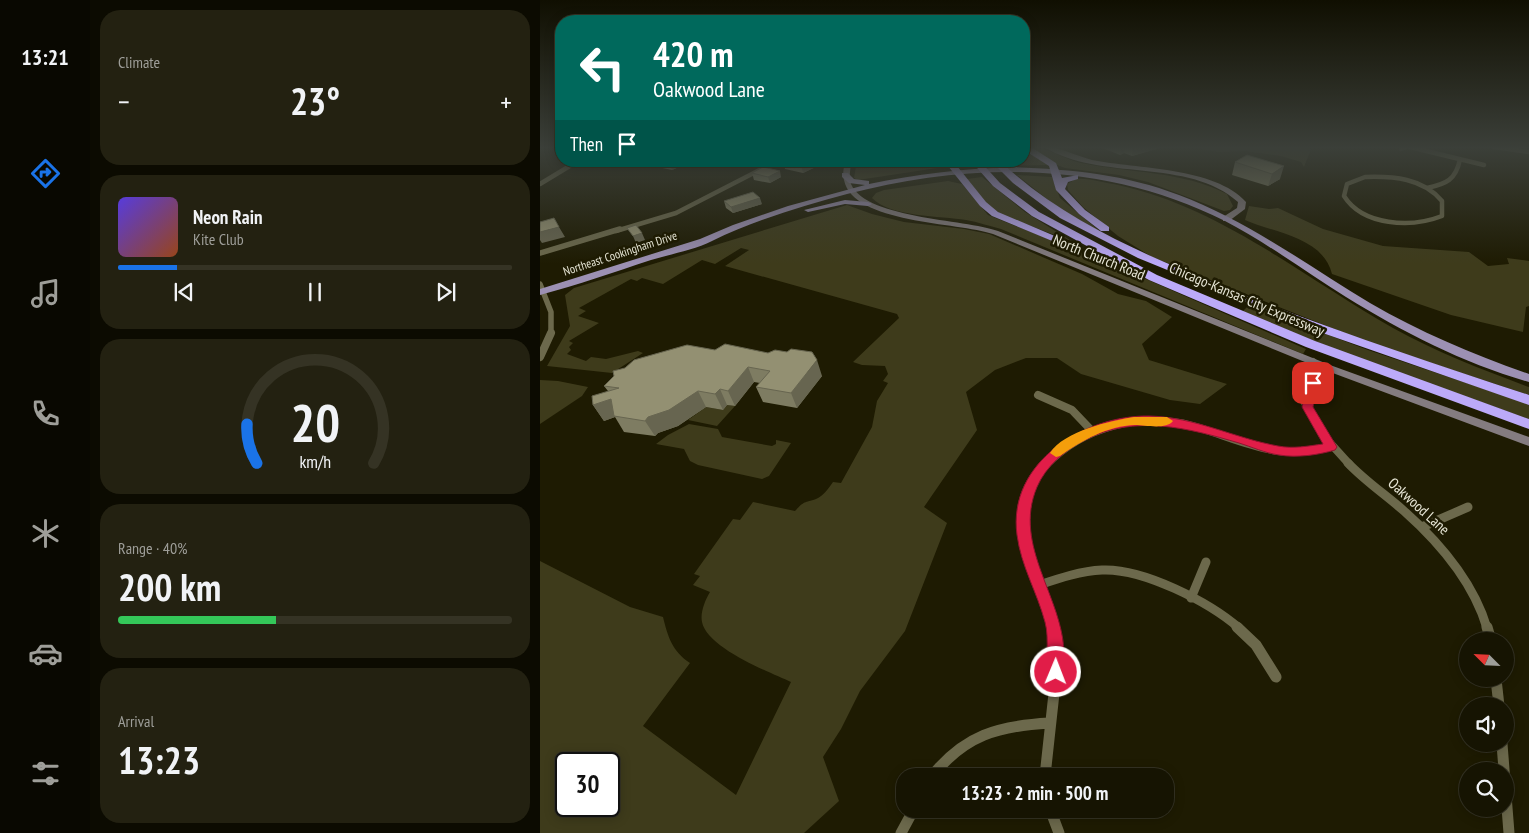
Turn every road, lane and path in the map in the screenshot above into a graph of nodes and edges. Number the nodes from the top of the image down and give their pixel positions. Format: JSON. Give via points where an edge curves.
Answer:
{"nodes":[{"id":1,"x":729,"y":186,"type":"edge"},
{"id":2,"x":850,"y":186,"type":"edge"},
{"id":3,"x":870,"y":186,"type":"edge"},
{"id":4,"x":890,"y":186,"type":"edge"},
{"id":5,"x":970,"y":186,"type":"edge"},
{"id":6,"x":1000,"y":186,"type":"edge"},
{"id":7,"x":1021,"y":186,"type":"edge"},
{"id":8,"x":1131,"y":186,"type":"edge"},
{"id":9,"x":1140,"y":186,"type":"edge"},
{"id":10,"x":1222,"y":186,"type":"edge"},
{"id":11,"x":1347,"y":186,"type":"edge"},
{"id":12,"x":1421,"y":186,"type":"edge"},
{"id":13,"x":1434,"y":186,"type":"edge"},
{"id":14,"x":1060,"y":187,"type":"edge"},
{"id":15,"x":1427,"y":188,"type":"junction"},
{"id":16,"x":1151,"y":189,"type":"junction"},
{"id":17,"x":853,"y":192,"type":"junction"},
{"id":18,"x":868,"y":204,"type":"junction"},
{"id":19,"x":795,"y":212,"type":"junction"},
{"id":20,"x":1226,"y":219,"type":"junction"},
{"id":21,"x":607,"y":232,"type":"junction"},
{"id":22,"x":704,"y":240,"type":"junction"},
{"id":23,"x":540,"y":249,"type":"edge"},
{"id":24,"x":540,"y":254,"type":"edge"},
{"id":25,"x":1137,"y":254,"type":"junction"},
{"id":26,"x":1125,"y":265,"type":"junction"},
{"id":27,"x":541,"y":289,"type":"edge"},
{"id":28,"x":540,"y":357,"type":"edge"},
{"id":29,"x":1313,"y":362,"type":"junction"},
{"id":30,"x":1326,"y":367,"type":"junction"},
{"id":31,"x":1529,"y":378,"type":"edge"},
{"id":32,"x":1038,"y":395,"type":"dead end"},
{"id":33,"x":1529,"y":400,"type":"edge"},
{"id":34,"x":1307,"y":407,"type":"junction"},
{"id":35,"x":1529,"y":424,"type":"edge"},
{"id":36,"x":1092,"y":431,"type":"junction"},
{"id":37,"x":1529,"y":442,"type":"edge"},
{"id":38,"x":1331,"y":447,"type":"junction"},
{"id":39,"x":1468,"y":507,"type":"dead end"},
{"id":40,"x":1422,"y":527,"type":"junction"},
{"id":41,"x":1206,"y":562,"type":"dead end"},
{"id":42,"x":1039,"y":585,"type":"junction"},
{"id":43,"x":1191,"y":598,"type":"junction"},
{"id":44,"x":1488,"y":632,"type":"edge"},
{"id":45,"x":1276,"y":677,"type":"dead end"},
{"id":46,"x":1049,"y":723,"type":"junction"},
{"id":47,"x":1503,"y":752,"type":"edge"},
{"id":48,"x":939,"y":768,"type":"edge"},
{"id":49,"x":1046,"y":768,"type":"edge"},
{"id":50,"x":909,"y":818,"type":"edge"},
{"id":51,"x":1053,"y":818,"type":"edge"},
{"id":52,"x":901,"y":833,"type":"edge"},
{"id":53,"x":1059,"y":833,"type":"edge"},
{"id":54,"x":1509,"y":833,"type":"edge"}],
"edges":[{"from":1,"to":21,"type":"street","via":[[685,209]]},
{"from":2,"to":17,"type":"main road"},
{"from":3,"to":17,"type":"main road","name":"Northeast Cookingham Drive"},
{"from":4,"to":17,"type":"main road","name":"Northeast Cookingham Drive"},
{"from":5,"to":26,"type":"highway","via":[[983,204],[1004,220]]},
{"from":6,"to":26,"type":"highway","name":"Chicago-Kansas City Expressway","via":[[1042,219]]},
{"from":7,"to":25,"type":"highway","name":"Chicago-Kansas City Expressway","via":[[1058,213]]},
{"from":8,"to":16,"type":"main road"},
{"from":9,"to":16,"type":"main road"},
{"from":10,"to":20,"type":"main road","via":[[1234,192],[1242,202],[1241,209]]},
{"from":11,"to":15,"type":"street","via":[[1344,196],[1349,205],[1365,214],[1418,224],[1442,216],[1441,199]]},
{"from":12,"to":15,"type":"street"},
{"from":13,"to":15,"type":"street"},
{"from":14,"to":25,"type":"highway","via":[[1082,212]]},
{"from":16,"to":20,"type":"main road"},
{"from":17,"to":18,"type":"main road","name":"North Church Road"},
{"from":17,"to":19,"type":"main road","name":"Northeast Cookingham Drive"},
{"from":17,"to":22,"type":"main road","name":"Northeast Cookingham Drive"},
{"from":18,"to":19,"type":"main road","via":[[845,202]]},
{"from":18,"to":29,"type":"main road","name":"North Church Road","via":[[911,218],[978,227]]},
{"from":19,"to":22,"type":"main road","name":"Northeast Cookingham Drive"},
{"from":20,"to":31,"type":"main road","via":[[1399,322],[1459,351]]},
{"from":21,"to":23,"type":"street"},
{"from":21,"to":24,"type":"street"},
{"from":22,"to":27,"type":"main road","name":"Northeast Cookingham Drive"},
{"from":25,"to":33,"type":"highway","name":"Chicago-Kansas City Expressway","via":[[1398,358]]},
{"from":26,"to":35,"type":"highway","name":"Chicago-Kansas City Expressway","via":[[1312,345]]},
{"from":27,"to":28,"type":"street","via":[[551,312],[553,335]]},
{"from":29,"to":30,"type":"main road","name":"North Church Road"},
{"from":29,"to":34,"type":"street","name":"Oakwood Lane","via":[[1304,373],[1298,390]]},
{"from":30,"to":34,"type":"street","via":[[1313,383]]},
{"from":30,"to":37,"type":"main road","name":"North Church Road"},
{"from":32,"to":36,"type":"street","via":[[1072,410]]},
{"from":34,"to":38,"type":"street","name":"Oakwood Lane"},
{"from":36,"to":38,"type":"street","via":[[1134,421],[1160,421],[1193,425],[1279,451]]},
{"from":36,"to":42,"type":"street","via":[[1068,444],[1049,460],[1028,493],[1024,534]]},
{"from":38,"to":40,"type":"street","name":"Oakwood Lane"},
{"from":39,"to":40,"type":"street"},
{"from":40,"to":44,"type":"street","name":"Oakwood Lane","via":[[1448,555],[1470,589]]},
{"from":41,"to":43,"type":"street"},
{"from":42,"to":43,"type":"street","via":[[1082,572],[1112,570],[1142,576]]},
{"from":42,"to":46,"type":"street","via":[[1056,639],[1056,672]]},
{"from":43,"to":45,"type":"street","via":[[1212,607],[1242,629]]},
{"from":46,"to":48,"type":"street","via":[[1015,724],[981,734],[948,757]]},
{"from":46,"to":49,"type":"street"},
{"from":47,"to":54,"type":"street"},
{"from":50,"to":52,"type":"street"},
{"from":51,"to":53,"type":"street"}]}
